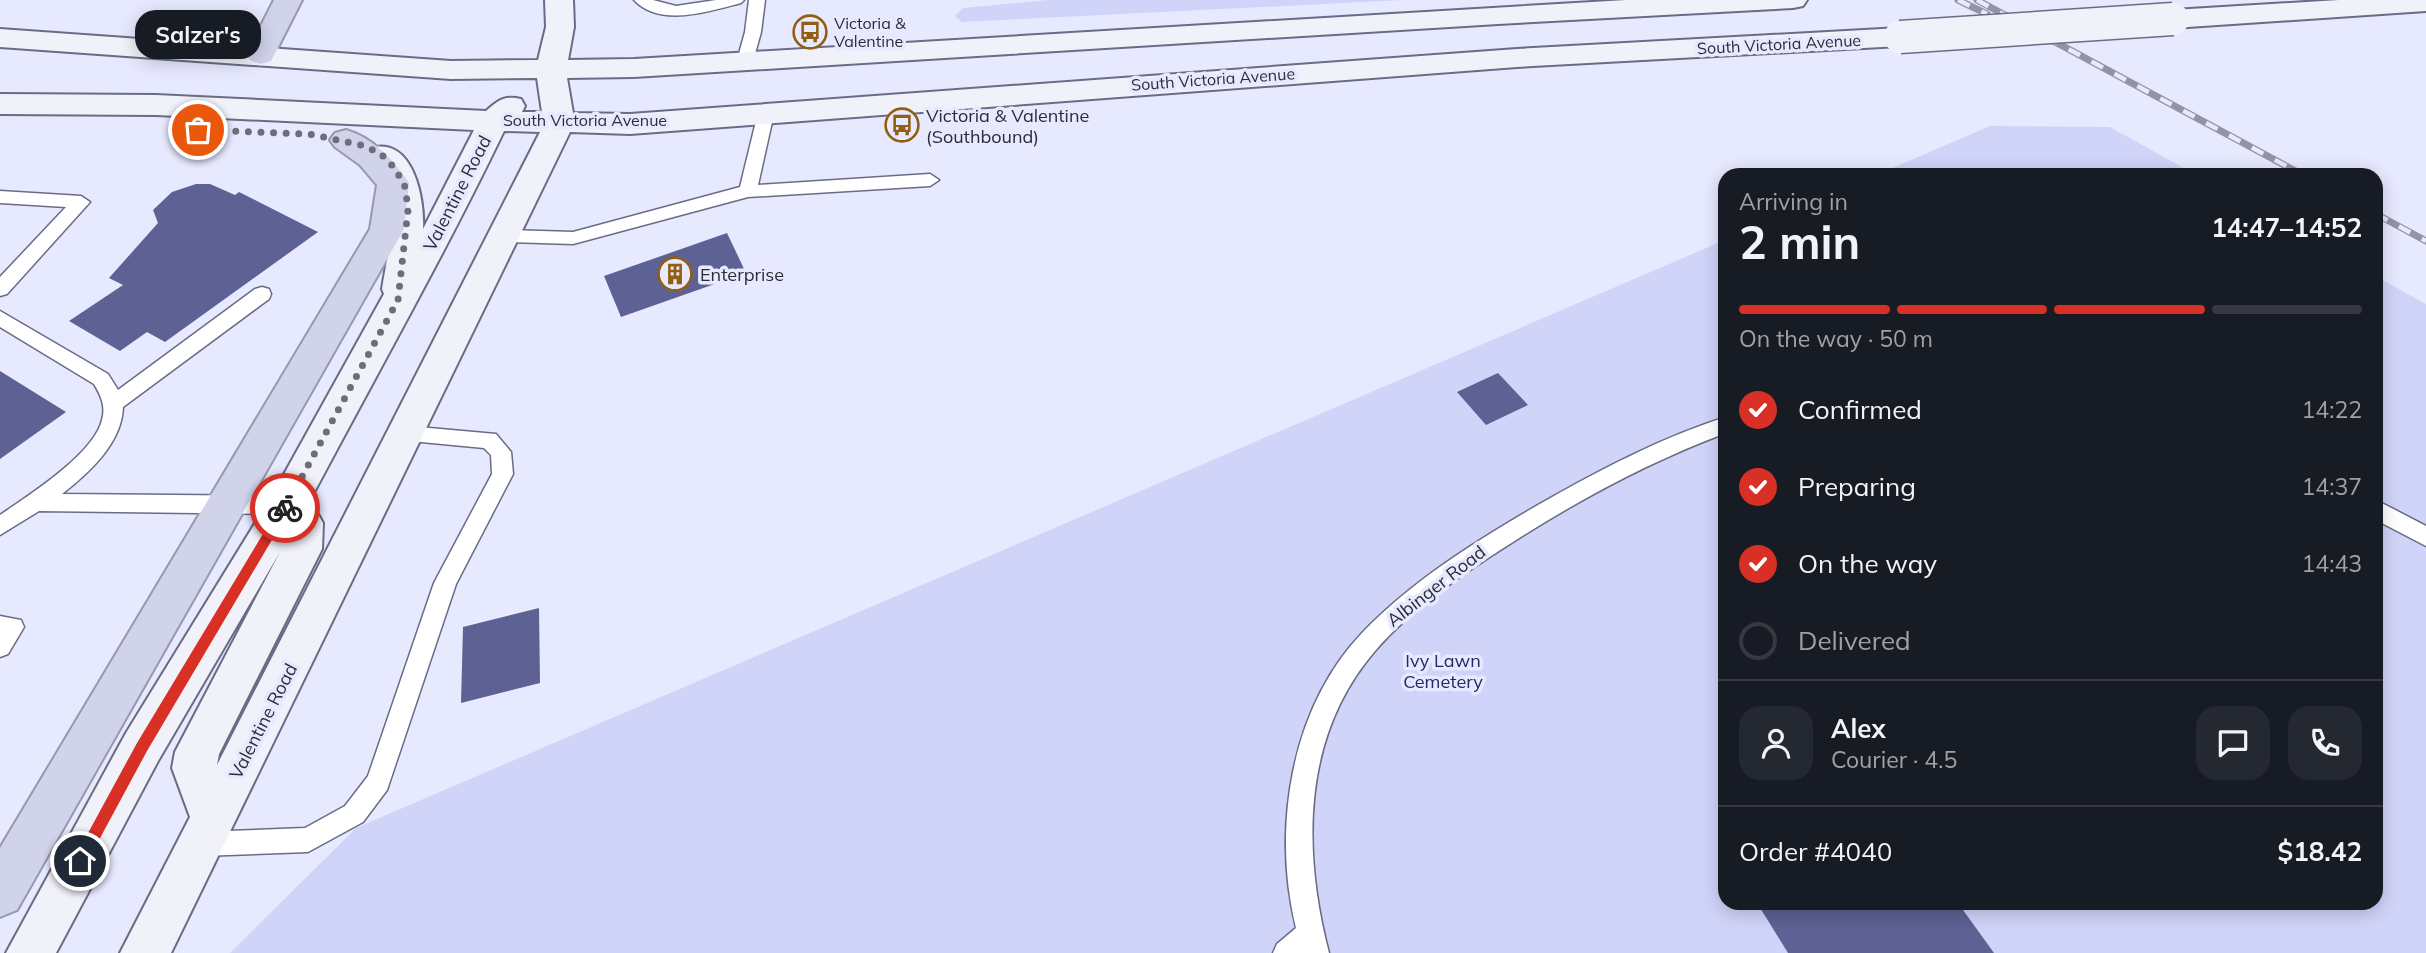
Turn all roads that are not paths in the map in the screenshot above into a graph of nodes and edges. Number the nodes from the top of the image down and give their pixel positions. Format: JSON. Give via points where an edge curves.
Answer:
{"nodes":[{"id":1,"x":288,"y":0,"type":"edge"},
{"id":2,"x":559,"y":0,"type":"edge"},
{"id":3,"x":642,"y":0,"type":"edge"},
{"id":4,"x":736,"y":0,"type":"edge"},
{"id":5,"x":757,"y":0,"type":"edge"},
{"id":6,"x":1793,"y":0,"type":"edge"},
{"id":7,"x":2426,"y":3,"type":"edge"},
{"id":8,"x":0,"y":38,"type":"edge"},
{"id":9,"x":261,"y":55,"type":"junction"},
{"id":10,"x":745,"y":61,"type":"junction"},
{"id":11,"x":551,"y":69,"type":"junction"},
{"id":12,"x":0,"y":105,"type":"edge"},
{"id":13,"x":766,"y":113,"type":"junction"},
{"id":14,"x":494,"y":120,"type":"junction"},
{"id":15,"x":559,"y":124,"type":"junction"},
{"id":16,"x":346,"y":140,"type":"junction"},
{"id":17,"x":930,"y":180,"type":"dead end"},
{"id":18,"x":748,"y":191,"type":"junction"},
{"id":19,"x":0,"y":197,"type":"edge"},
{"id":20,"x":505,"y":236,"type":"junction"},
{"id":21,"x":0,"y":289,"type":"edge"},
{"id":22,"x":262,"y":295,"type":"dead end"},
{"id":23,"x":398,"y":300,"type":"junction"},
{"id":24,"x":0,"y":318,"type":"edge"},
{"id":25,"x":115,"y":402,"type":"junction"},
{"id":26,"x":1718,"y":428,"type":"edge"},
{"id":27,"x":407,"y":434,"type":"junction"},
{"id":28,"x":33,"y":502,"type":"junction"},
{"id":29,"x":226,"y":503,"type":"junction"},
{"id":30,"x":286,"y":505,"type":"junction"},
{"id":31,"x":2383,"y":513,"type":"edge"},
{"id":32,"x":0,"y":526,"type":"edge"},
{"id":33,"x":2426,"y":537,"type":"edge"},
{"id":34,"x":0,"y":626,"type":"edge"},
{"id":35,"x":0,"y":647,"type":"edge"},
{"id":36,"x":208,"y":831,"type":"junction"},
{"id":37,"x":0,"y":893,"type":"edge"},
{"id":38,"x":1313,"y":943,"type":"edge"},
{"id":39,"x":30,"y":953,"type":"edge"},
{"id":40,"x":144,"y":953,"type":"edge"},
{"id":41,"x":1286,"y":953,"type":"edge"}],
"edges":[{"from":1,"to":9,"type":"highway"},
{"from":2,"to":11,"type":"main road"},
{"from":3,"to":4,"type":"lane","via":[[654,9],[675,12]]},
{"from":5,"to":10,"type":"lane"},
{"from":6,"to":10,"type":"main road"},
{"from":7,"to":13,"type":"main road","name":"South Victoria Avenue","bridge":true,"via":[[1503,59]]},
{"from":8,"to":9,"type":"main road"},
{"from":9,"to":11,"type":"main road","via":[[451,70]]},
{"from":10,"to":11,"type":"main road"},
{"from":11,"to":14,"type":"main road","name":"Valentine Road"},
{"from":11,"to":15,"type":"main road"},
{"from":12,"to":14,"type":"main road","name":"South Victoria Avenue","via":[[169,105]]},
{"from":12,"to":16,"type":"main road","via":[[133,128],[309,134]]},
{"from":13,"to":15,"type":"main road","name":"South Victoria Avenue","via":[[630,124]]},
{"from":13,"to":18,"type":"lane"},
{"from":14,"to":15,"type":"main road","name":"South Victoria Avenue"},
{"from":14,"to":23,"type":"main road","name":"Valentine Road","via":[[434,241]]},
{"from":15,"to":20,"type":"main road","name":"Valentine Road"},
{"from":16,"to":23,"type":"main road","via":[[378,152],[404,183],[408,210]]},
{"from":16,"to":29,"type":"highway","via":[[393,183],[387,229]]},
{"from":17,"to":18,"type":"lane"},
{"from":18,"to":20,"type":"lane","via":[[573,238]]},
{"from":19,"to":21,"type":"lane","via":[[81,202]]},
{"from":20,"to":27,"type":"main road","name":"Valentine Road"},
{"from":22,"to":25,"type":"lane"},
{"from":23,"to":30,"type":"main road","name":"Valentine Road"},
{"from":24,"to":25,"type":"lane","via":[[101,379]]},
{"from":25,"to":28,"type":"lane","via":[[111,425],[95,450]]},
{"from":26,"to":38,"type":"lane","name":"Albinger Road","via":[[1596,481],[1497,540],[1400,611],[1351,663],[1318,728],[1300,803],[1298,845]]},
{"from":27,"to":36,"type":"main road","name":"Valentine Road"},
{"from":27,"to":36,"type":"lane","via":[[489,440],[502,452],[503,474],[445,583],[378,782],[354,814],[308,840]]},
{"from":28,"to":29,"type":"lane"},
{"from":28,"to":32,"type":"lane"},
{"from":29,"to":30,"type":"lane"},
{"from":29,"to":37,"type":"highway"},
{"from":30,"to":36,"type":"main road","via":[[303,519],[306,536],[302,549],[197,752],[194,768]]},
{"from":30,"to":39,"type":"main road","name":"Valentine Road","via":[[142,747]]},
{"from":31,"to":33,"type":"lane"},
{"from":34,"to":35,"type":"lane","via":[[13,627]]},
{"from":36,"to":40,"type":"main road","name":"Valentine Road"},
{"from":38,"to":41,"type":"lane"}]}
